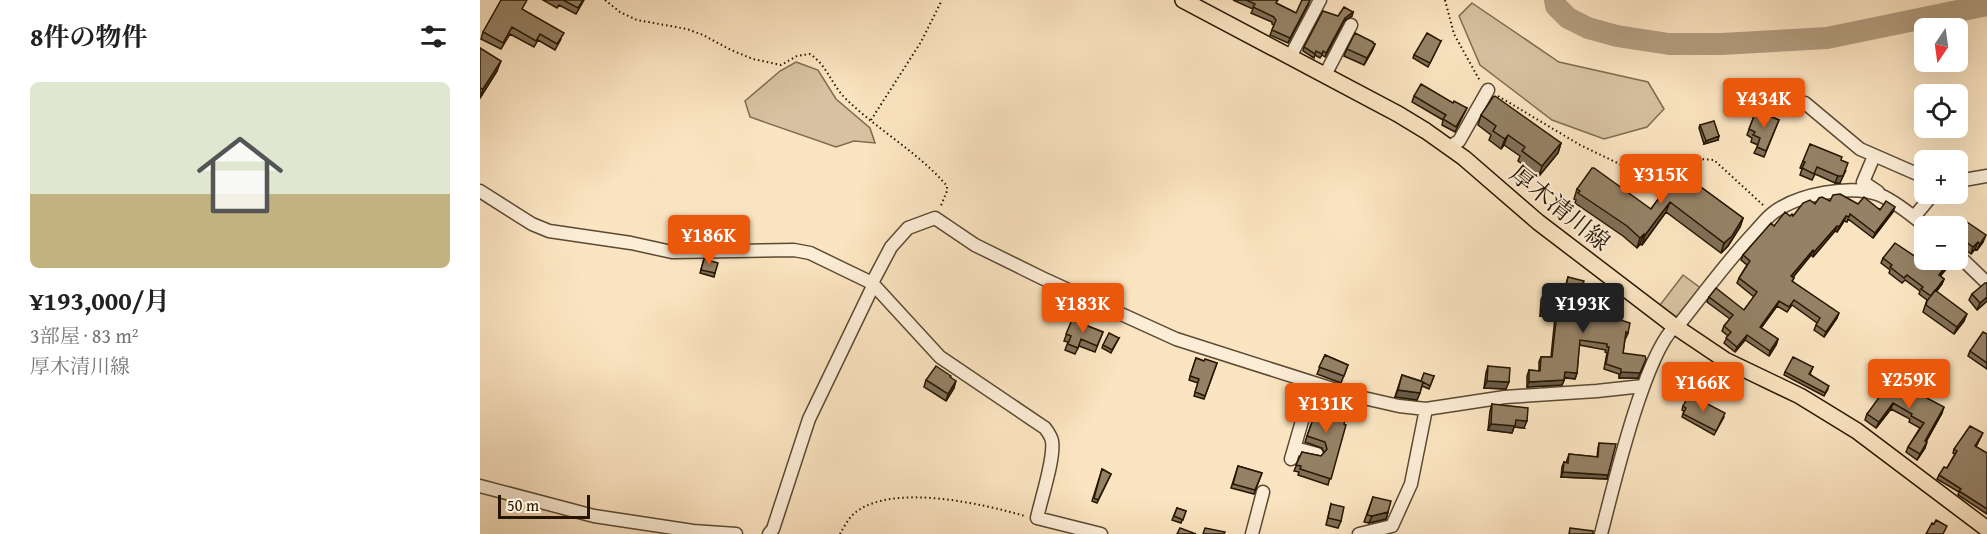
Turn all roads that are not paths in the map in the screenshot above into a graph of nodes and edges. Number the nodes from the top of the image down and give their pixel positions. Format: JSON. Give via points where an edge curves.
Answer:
{"nodes":[{"id":1,"x":1183,"y":0,"type":"edge"},
{"id":2,"x":1320,"y":0,"type":"edge"},
{"id":3,"x":1351,"y":25,"type":"dead end"},
{"id":4,"x":1290,"y":57,"type":"junction"},
{"id":5,"x":1325,"y":75,"type":"junction"},
{"id":6,"x":1488,"y":90,"type":"road end"},
{"id":7,"x":1805,"y":103,"type":"dead end"},
{"id":8,"x":1449,"y":147,"type":"junction"},
{"id":9,"x":1874,"y":156,"type":"junction"},
{"id":10,"x":1914,"y":173,"type":"edge"},
{"id":11,"x":1987,"y":176,"type":"edge"},
{"id":12,"x":1968,"y":179,"type":"edge"},
{"id":13,"x":480,"y":191,"type":"edge"},
{"id":14,"x":1880,"y":195,"type":"junction"},
{"id":15,"x":1925,"y":204,"type":"edge"},
{"id":16,"x":1915,"y":216,"type":"edge"},
{"id":17,"x":1914,"y":217,"type":"edge"},
{"id":18,"x":1968,"y":265,"type":"edge"},
{"id":19,"x":1987,"y":283,"type":"edge"},
{"id":20,"x":873,"y":285,"type":"junction"},
{"id":21,"x":1673,"y":325,"type":"junction"},
{"id":22,"x":1313,"y":383,"type":"junction"},
{"id":23,"x":1642,"y":386,"type":"junction"},
{"id":24,"x":1426,"y":409,"type":"junction"},
{"id":25,"x":1317,"y":454,"type":"edge"},
{"id":26,"x":480,"y":486,"type":"edge"},
{"id":27,"x":1263,"y":492,"type":"dead end"},
{"id":28,"x":1987,"y":529,"type":"edge"},
{"id":29,"x":736,"y":534,"type":"edge"},
{"id":30,"x":769,"y":534,"type":"edge"},
{"id":31,"x":1101,"y":534,"type":"edge"},
{"id":32,"x":1252,"y":534,"type":"edge"},
{"id":33,"x":1359,"y":534,"type":"edge"},
{"id":34,"x":1601,"y":534,"type":"edge"}],
"edges":[{"from":1,"to":4,"type":"main road","name":"厚木清川線"},
{"from":2,"to":4,"type":"street"},
{"from":3,"to":5,"type":"street"},
{"from":4,"to":5,"type":"main road","name":"厚木清川線"},
{"from":5,"to":8,"type":"main road","name":"厚木清川線"},
{"from":6,"to":8,"type":"street","via":[[1459,141]]},
{"from":7,"to":9,"type":"street"},
{"from":8,"to":21,"type":"main road","name":"厚木清川線","via":[[1538,222]]},
{"from":9,"to":10,"type":"street"},
{"from":9,"to":14,"type":"street","via":[[1863,182]]},
{"from":11,"to":12,"type":"street"},
{"from":13,"to":20,"type":"street","via":[[549,231],[672,252],[794,250],[819,257]]},
{"from":14,"to":17,"type":"street"},
{"from":14,"to":21,"type":"street","via":[[1850,191],[1814,194],[1772,213],[1680,322]]},
{"from":15,"to":16,"type":"street"},
{"from":18,"to":19,"type":"street"},
{"from":20,"to":22,"type":"street","via":[[891,248],[908,228],[935,218],[984,250],[1176,339]]},
{"from":20,"to":30,"type":"street","via":[[810,419]]},
{"from":20,"to":31,"type":"street","via":[[940,357],[1050,434],[1051,455],[1036,518]]},
{"from":21,"to":23,"type":"street"},
{"from":21,"to":28,"type":"main road","name":"厚木清川線","via":[[1725,360],[1800,396],[1857,430]]},
{"from":22,"to":24,"type":"street","via":[[1355,396]]},
{"from":22,"to":25,"type":"street","via":[[1293,453]]},
{"from":23,"to":24,"type":"street","via":[[1505,397]]},
{"from":23,"to":34,"type":"street"},
{"from":24,"to":33,"type":"street","via":[[1411,484],[1392,526]]},
{"from":26,"to":29,"type":"street","via":[[594,516]]},
{"from":27,"to":32,"type":"street"}]}
